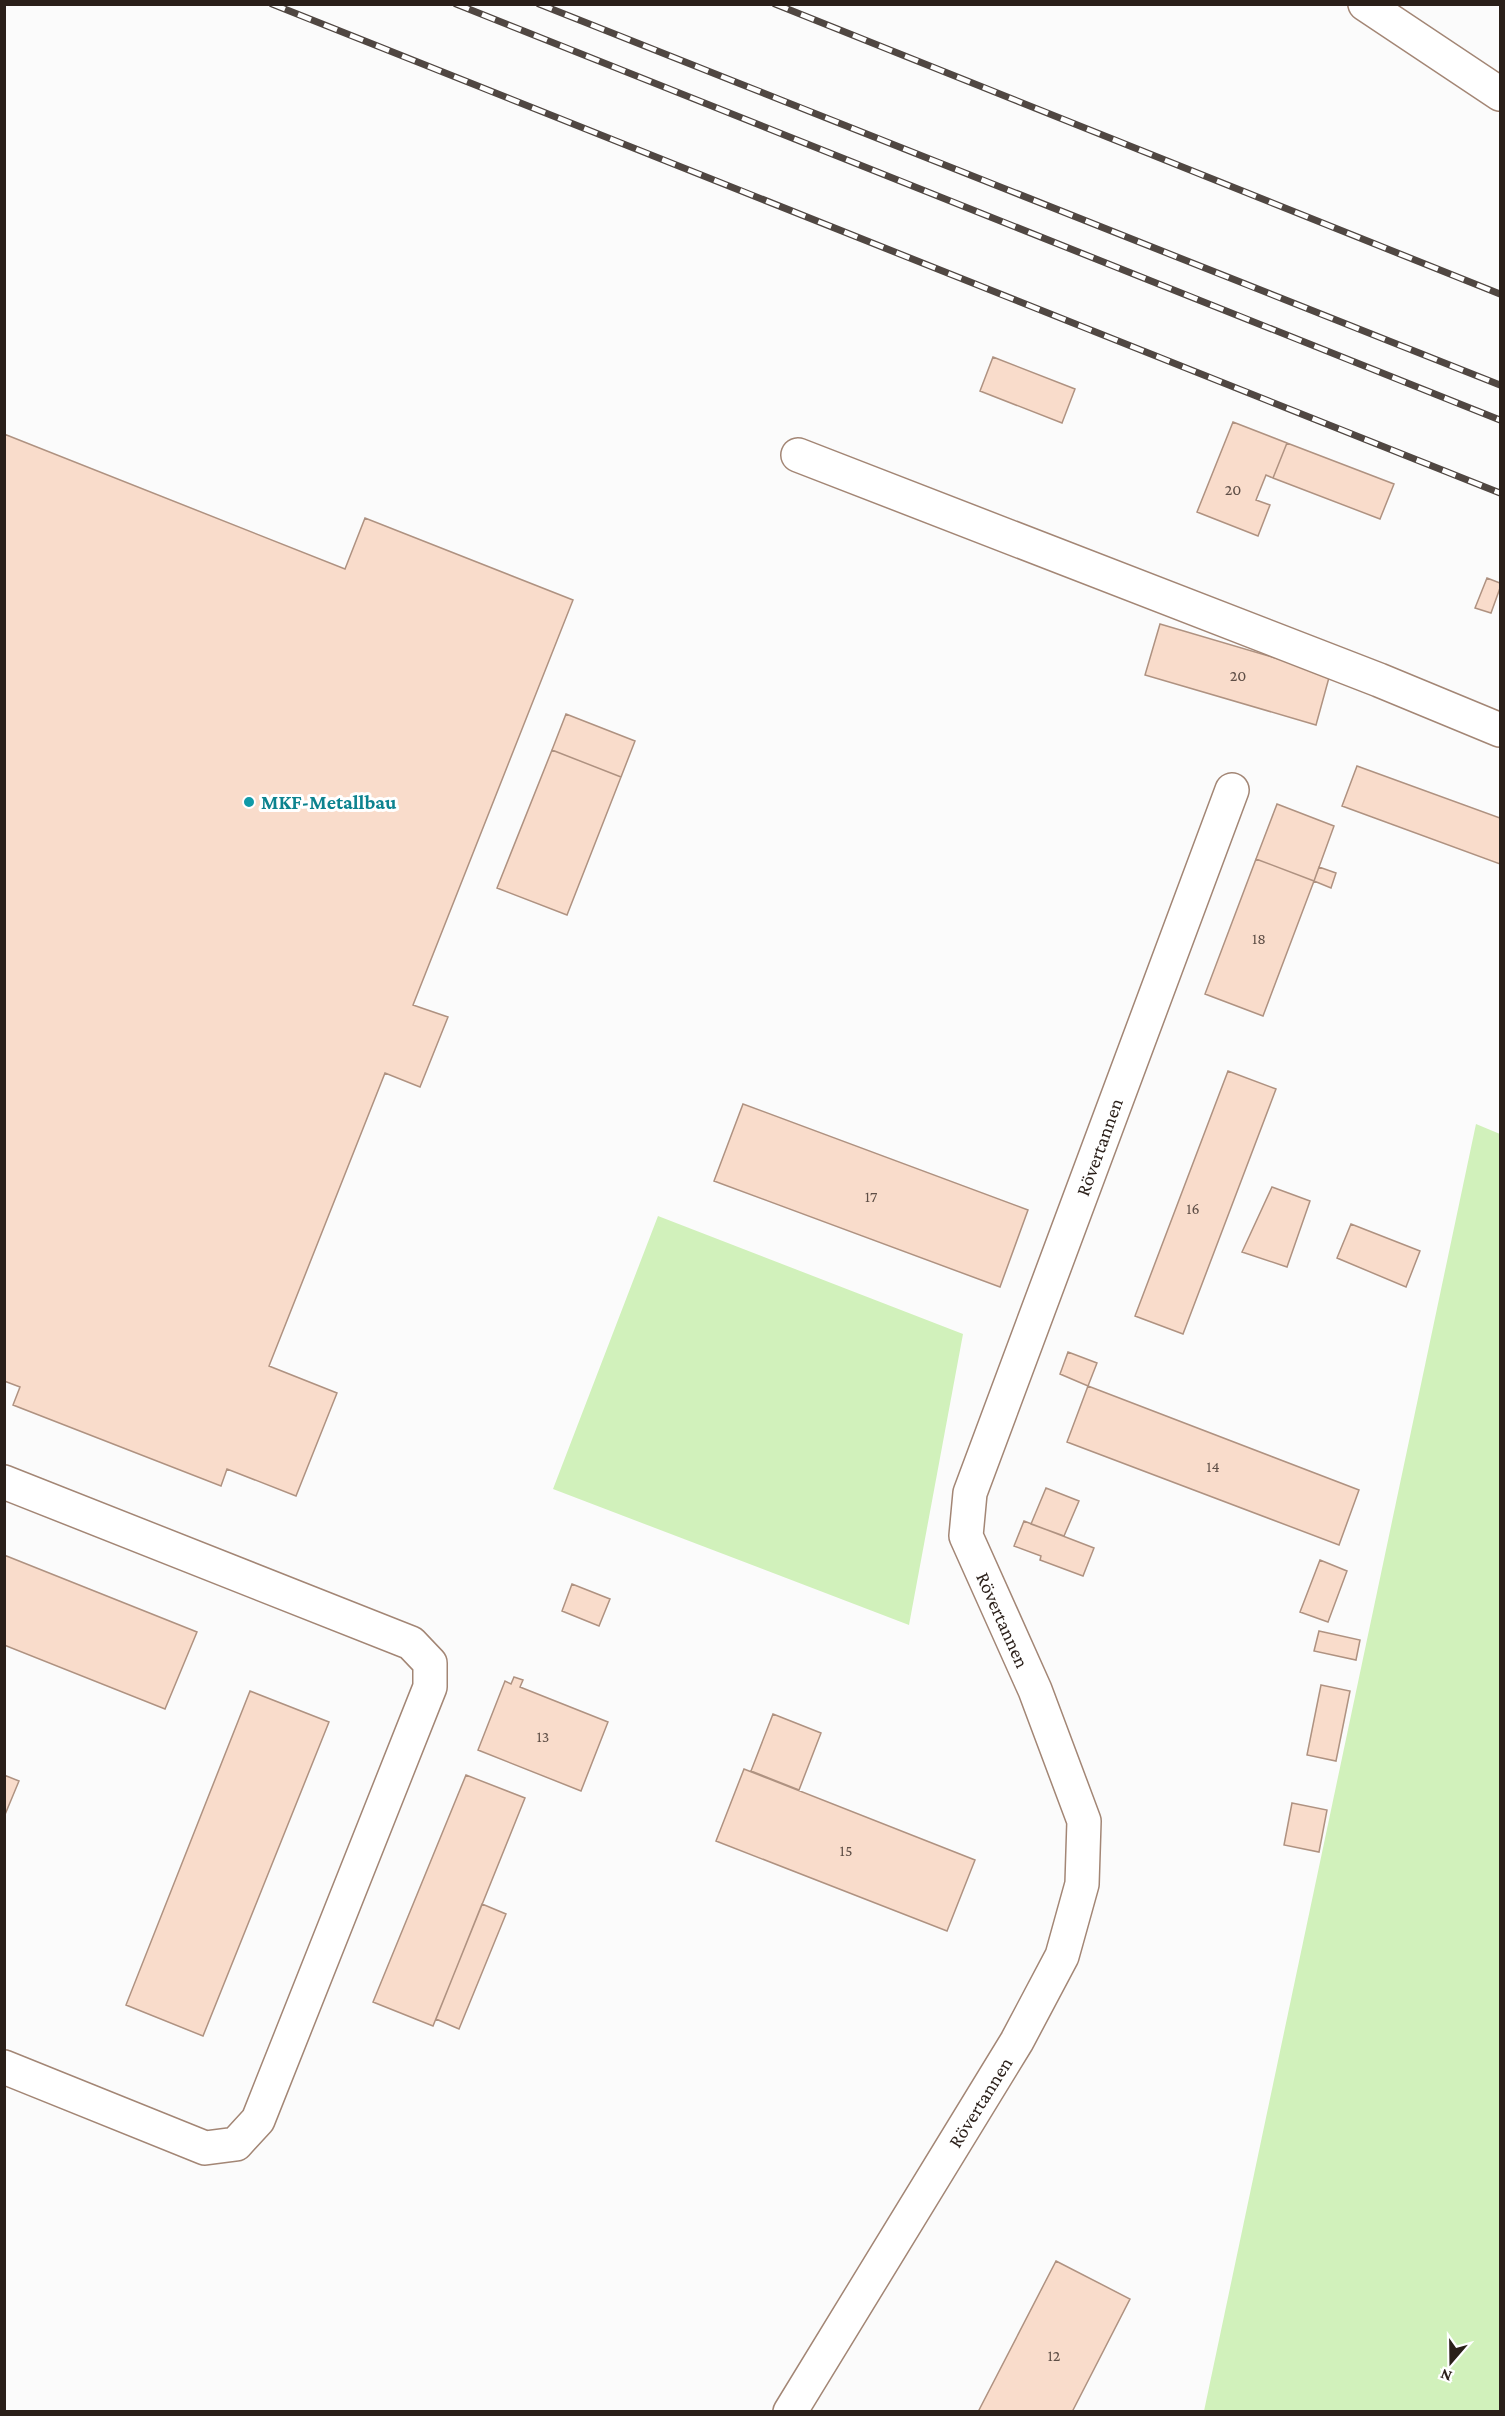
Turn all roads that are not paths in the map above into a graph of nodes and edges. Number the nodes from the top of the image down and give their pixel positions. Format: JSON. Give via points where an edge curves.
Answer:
{"nodes":[{"id":1,"x":1365,"y":4,"type":"edge"},
{"id":2,"x":1500,"y":94,"type":"edge"},
{"id":3,"x":798,"y":455,"type":"dead end"},
{"id":4,"x":1500,"y":730,"type":"edge"},
{"id":5,"x":1232,"y":790,"type":"dead end"},
{"id":6,"x":4,"y":1482,"type":"edge"},
{"id":7,"x":4,"y":2067,"type":"edge"},
{"id":8,"x":790,"y":2412,"type":"edge"}],
"edges":[{"from":1,"to":2,"type":"street"},
{"from":3,"to":4,"type":"street"},
{"from":5,"to":8,"type":"street","name":"Rövertannen","via":[[970,1494],[966,1536],[1035,1690],[1084,1821],[1082,1884],[1062,1956],[1017,2041]]},
{"from":6,"to":7,"type":"street","via":[[411,1643],[430,1663],[430,1687],[258,2120],[236,2144],[205,2148]]}]}
